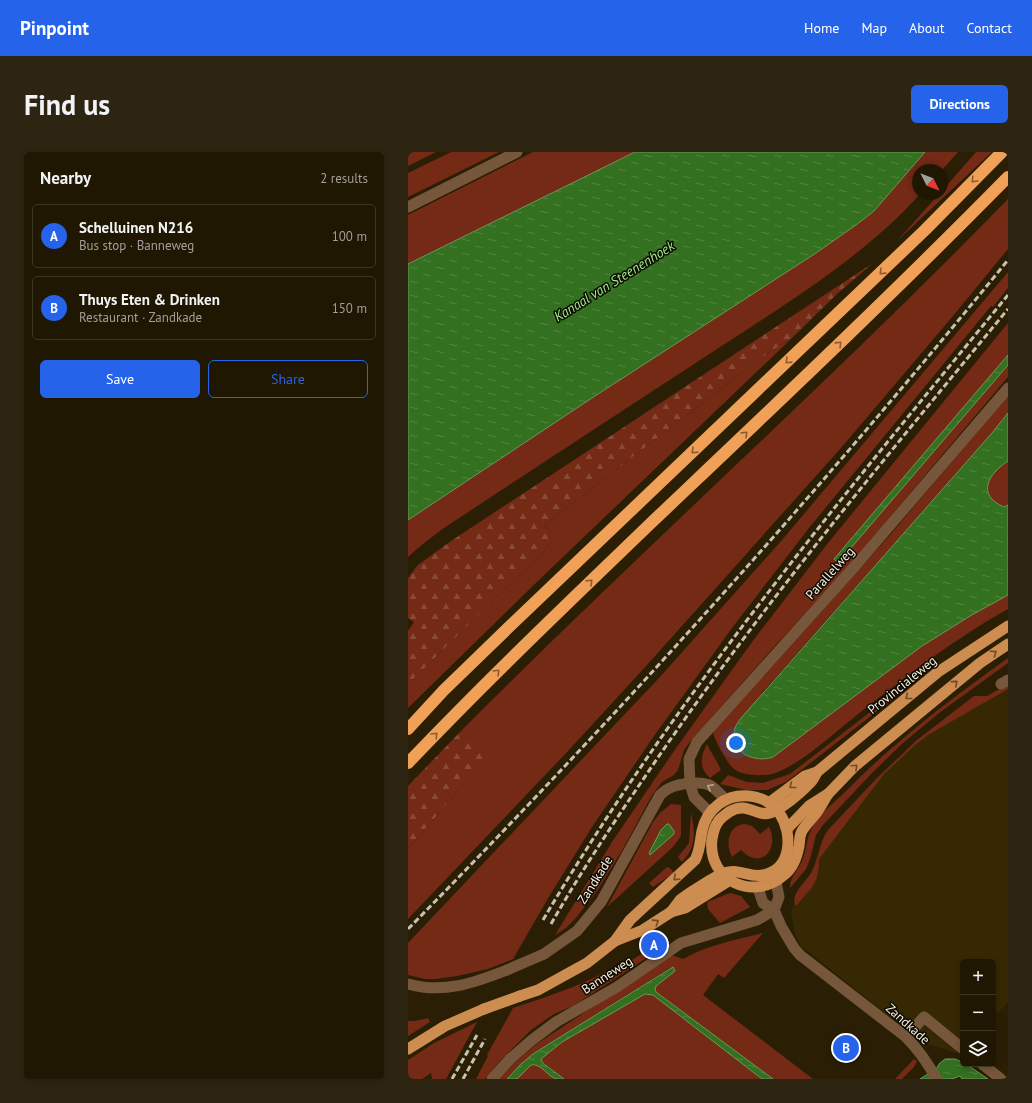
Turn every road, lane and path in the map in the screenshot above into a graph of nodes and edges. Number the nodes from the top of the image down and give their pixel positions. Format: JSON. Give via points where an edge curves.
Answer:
{"nodes":[{"id":1,"x":517,"y":152,"type":"edge"},
{"id":2,"x":1002,"y":152,"type":"edge"},
{"id":3,"x":1008,"y":177,"type":"edge"},
{"id":4,"x":408,"y":207,"type":"edge"},
{"id":5,"x":1008,"y":388,"type":"edge"},
{"id":6,"x":1008,"y":626,"type":"edge"},
{"id":7,"x":1008,"y":644,"type":"edge"},
{"id":8,"x":408,"y":729,"type":"edge"},
{"id":9,"x":408,"y":763,"type":"edge"},
{"id":10,"x":690,"y":784,"type":"junction"},
{"id":11,"x":828,"y":794,"type":"junction"},
{"id":12,"x":726,"y":800,"type":"junction"},
{"id":13,"x":773,"y":806,"type":"junction"},
{"id":14,"x":710,"y":813,"type":"junction"},
{"id":15,"x":718,"y":822,"type":"junction"},
{"id":16,"x":787,"y":829,"type":"junction"},
{"id":17,"x":775,"y":876,"type":"junction"},
{"id":18,"x":726,"y":877,"type":"junction"},
{"id":19,"x":758,"y":888,"type":"junction"},
{"id":20,"x":774,"y":910,"type":"junction"},
{"id":21,"x":615,"y":941,"type":"junction"},
{"id":22,"x":408,"y":984,"type":"edge"},
{"id":23,"x":906,"y":1037,"type":"junction"},
{"id":24,"x":960,"y":1046,"type":"edge"},
{"id":25,"x":408,"y":1049,"type":"edge"},
{"id":26,"x":986,"y":1067,"type":"edge"},
{"id":27,"x":492,"y":1079,"type":"edge"},
{"id":28,"x":937,"y":1079,"type":"edge"},
{"id":29,"x":1001,"y":1079,"type":"edge"}],
"edges":[{"from":1,"to":4,"type":"street"},
{"from":2,"to":8,"type":"highway","one_way":true,"via":[[920,235],[444,690]]},
{"from":9,"to":3,"type":"highway","one_way":true,"via":[[520,648],[862,322]]},
{"from":5,"to":10,"type":"street","name":"Parallelweg","via":[[866,554],[696,742],[689,759]]},
{"from":6,"to":13,"type":"main road","name":"Provincialeweg","one_way":true,"via":[[938,672],[817,772],[805,776]]},
{"from":11,"to":7,"type":"main road","one_way":true,"via":[[861,761],[980,663]]},
{"from":12,"to":10,"type":"street","name":"Zandkade","one_way":true,"via":[[711,786]]},
{"from":10,"to":14,"type":"street","via":[[694,797]]},
{"from":10,"to":22,"type":"street","name":"Zandkade","bridge":true,"via":[[672,787],[660,796],[601,902],[577,931],[544,954],[462,986],[429,988]]},
{"from":11,"to":16,"type":"main road","via":[[809,806]]},
{"from":11,"to":17,"type":"main road","via":[[800,836],[792,866],[785,875]]},
{"from":12,"to":13,"type":"main road","via":[[745,796],[761,799]]},
{"from":12,"to":14,"type":"main road"},
{"from":13,"to":15,"type":"main road","via":[[770,813],[740,808]]},
{"from":13,"to":16,"type":"main road","via":[[786,823]]},
{"from":14,"to":15,"type":"main road"},
{"from":14,"to":21,"type":"main road","one_way":true,"via":[[695,860],[630,920]]},
{"from":15,"to":18,"type":"main road","via":[[713,833],[712,853],[718,869]]},
{"from":16,"to":17,"type":"main road","via":[[789,846]]},
{"from":17,"to":18,"type":"main road","via":[[754,876],[732,871]]},
{"from":17,"to":19,"type":"main road"},
{"from":17,"to":20,"type":"street","via":[[779,897]]},
{"from":18,"to":19,"type":"main road","via":[[746,887]]},
{"from":21,"to":18,"type":"main road","one_way":true,"via":[[643,930],[671,912],[685,908]]},
{"from":19,"to":20,"type":"street","name":"Zandkade","via":[[764,902]]},
{"from":20,"to":23,"type":"street","name":"Zandkade","via":[[800,955]]},
{"from":20,"to":27,"type":"street","name":"Banneweg","via":[[757,920],[681,943],[617,987],[556,1022],[510,1059]]},
{"from":21,"to":25,"type":"main road","bridge":true,"via":[[587,963],[538,990],[445,1026]]},
{"from":23,"to":24,"type":"street","via":[[924,1017]]},
{"from":23,"to":28,"type":"street","name":"Zandkade","via":[[917,1048]]},
{"from":26,"to":29,"type":"street"}]}
